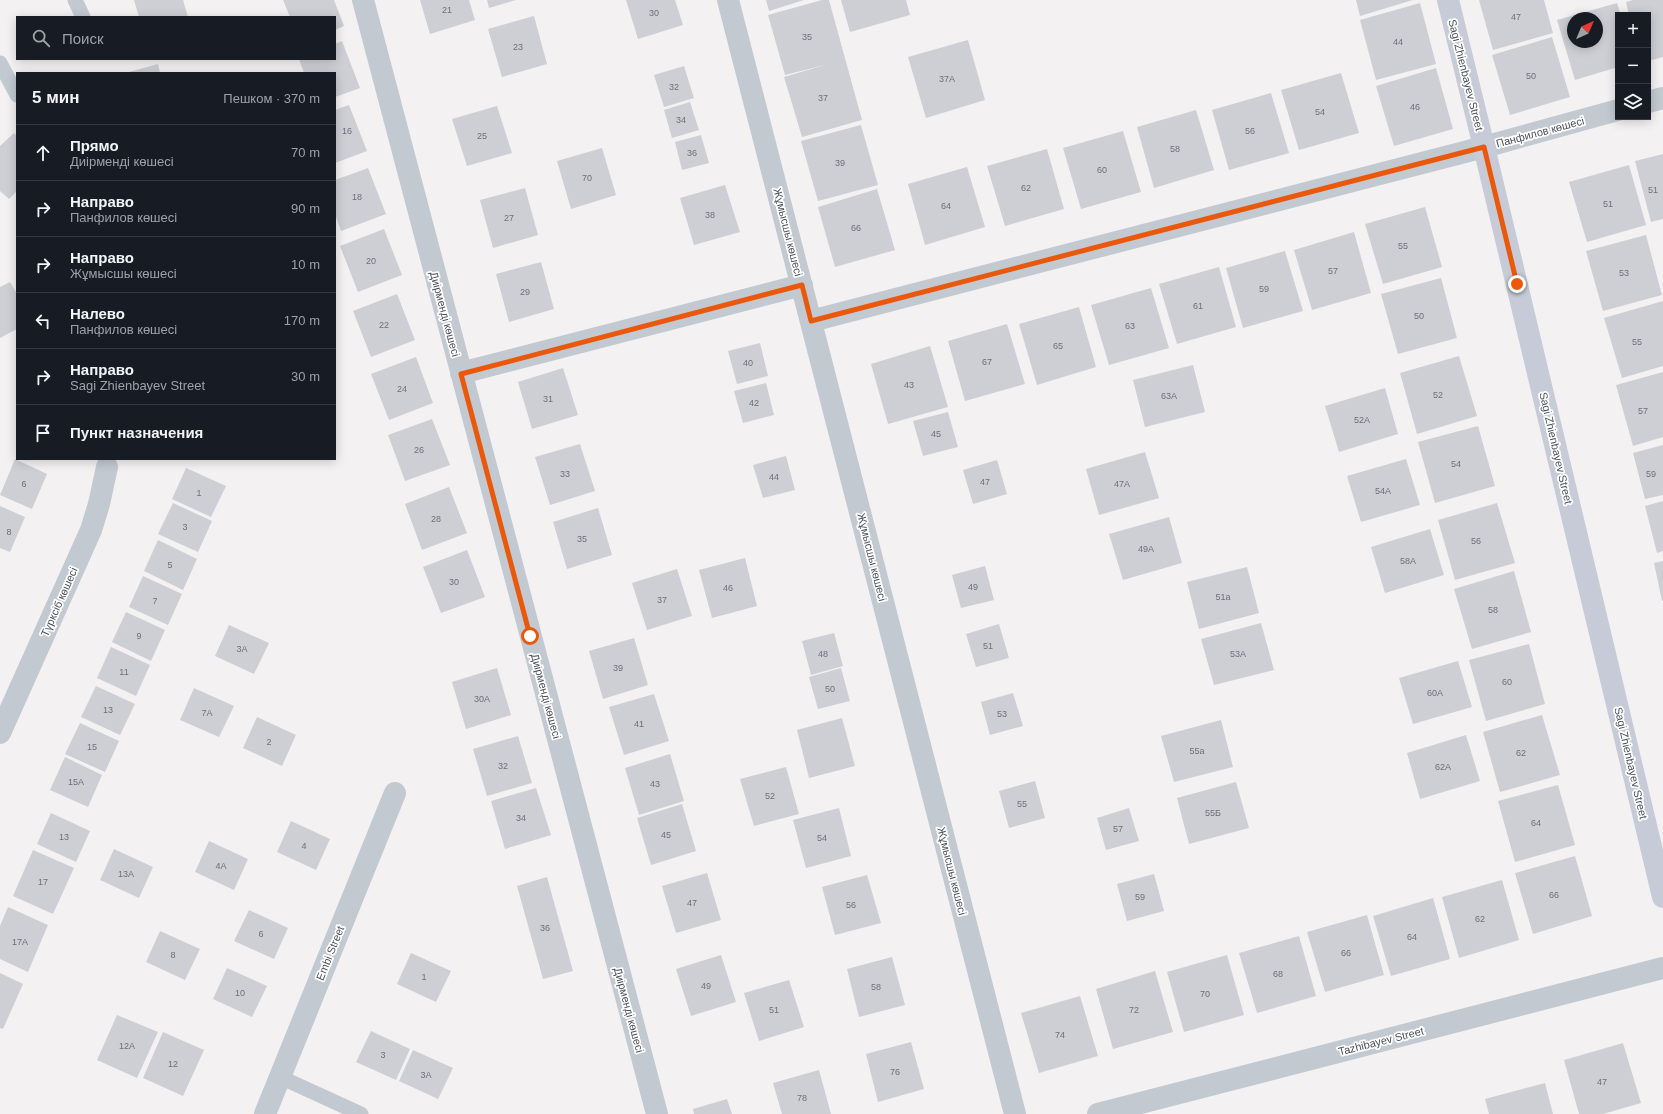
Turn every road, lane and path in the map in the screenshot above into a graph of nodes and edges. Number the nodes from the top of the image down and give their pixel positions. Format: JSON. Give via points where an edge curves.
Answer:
{"nodes":[{"id":1,"x":75,"y":0,"type":"edge"},
{"id":2,"x":363,"y":0,"type":"edge"},
{"id":3,"x":728,"y":0,"type":"edge"},
{"id":4,"x":1448,"y":0,"type":"edge"},
{"id":5,"x":83,"y":16,"type":"edge"},
{"id":6,"x":0,"y":63,"type":"edge"},
{"id":7,"x":16,"y":93,"type":"edge"},
{"id":8,"x":1663,"y":98,"type":"edge"},
{"id":9,"x":1651,"y":101,"type":"edge"},
{"id":10,"x":1615,"y":111,"type":"edge"},
{"id":11,"x":1484,"y":147,"type":"junction"},
{"id":12,"x":802,"y":285,"type":"junction"},
{"id":13,"x":811,"y":321,"type":"junction"},
{"id":14,"x":461,"y":374,"type":"junction"},
{"id":15,"x":106,"y":463,"type":"edge"},
{"id":16,"x":0,"y":733,"type":"edge"},
{"id":17,"x":395,"y":793,"type":"dead end"},
{"id":18,"x":1663,"y":896,"type":"edge"},
{"id":19,"x":1663,"y":968,"type":"edge"},
{"id":20,"x":280,"y":1077,"type":"junction"},
{"id":21,"x":264,"y":1114,"type":"edge"},
{"id":22,"x":361,"y":1114,"type":"edge"},
{"id":23,"x":657,"y":1114,"type":"edge"},
{"id":24,"x":1015,"y":1114,"type":"edge"},
{"id":25,"x":1098,"y":1114,"type":"edge"}],
"edges":[{"from":1,"to":5,"type":"lane"},
{"from":2,"to":14,"type":"street","name":"Диірменді көшесі"},
{"from":3,"to":12,"type":"street","name":"Жұмысшы көшесі"},
{"from":4,"to":11,"type":"main road","name":"Sagi Zhienbayev Street"},
{"from":6,"to":7,"type":"lane"},
{"from":8,"to":9,"type":"street"},
{"from":10,"to":11,"type":"street","name":"Панфилов көшесі"},
{"from":11,"to":13,"type":"street","name":"Панфилов көшесі"},
{"from":11,"to":18,"type":"main road","name":"Sagi Zhienbayev Street"},
{"from":12,"to":13,"type":"street","name":"Жұмысшы көшесі"},
{"from":12,"to":14,"type":"street"},
{"from":13,"to":24,"type":"street","name":"Жұмысшы көшесі"},
{"from":14,"to":23,"type":"street","name":"Диірменді көшесі"},
{"from":15,"to":16,"type":"street","name":"Түрксіб көшесі","via":[[99,504],[91,530]]},
{"from":17,"to":20,"type":"street","name":"Embi Street"},
{"from":19,"to":25,"type":"street","name":"Tazhibayev Street"},
{"from":20,"to":21,"type":"street","name":"Embi Street"},
{"from":20,"to":22,"type":"lane"}]}
